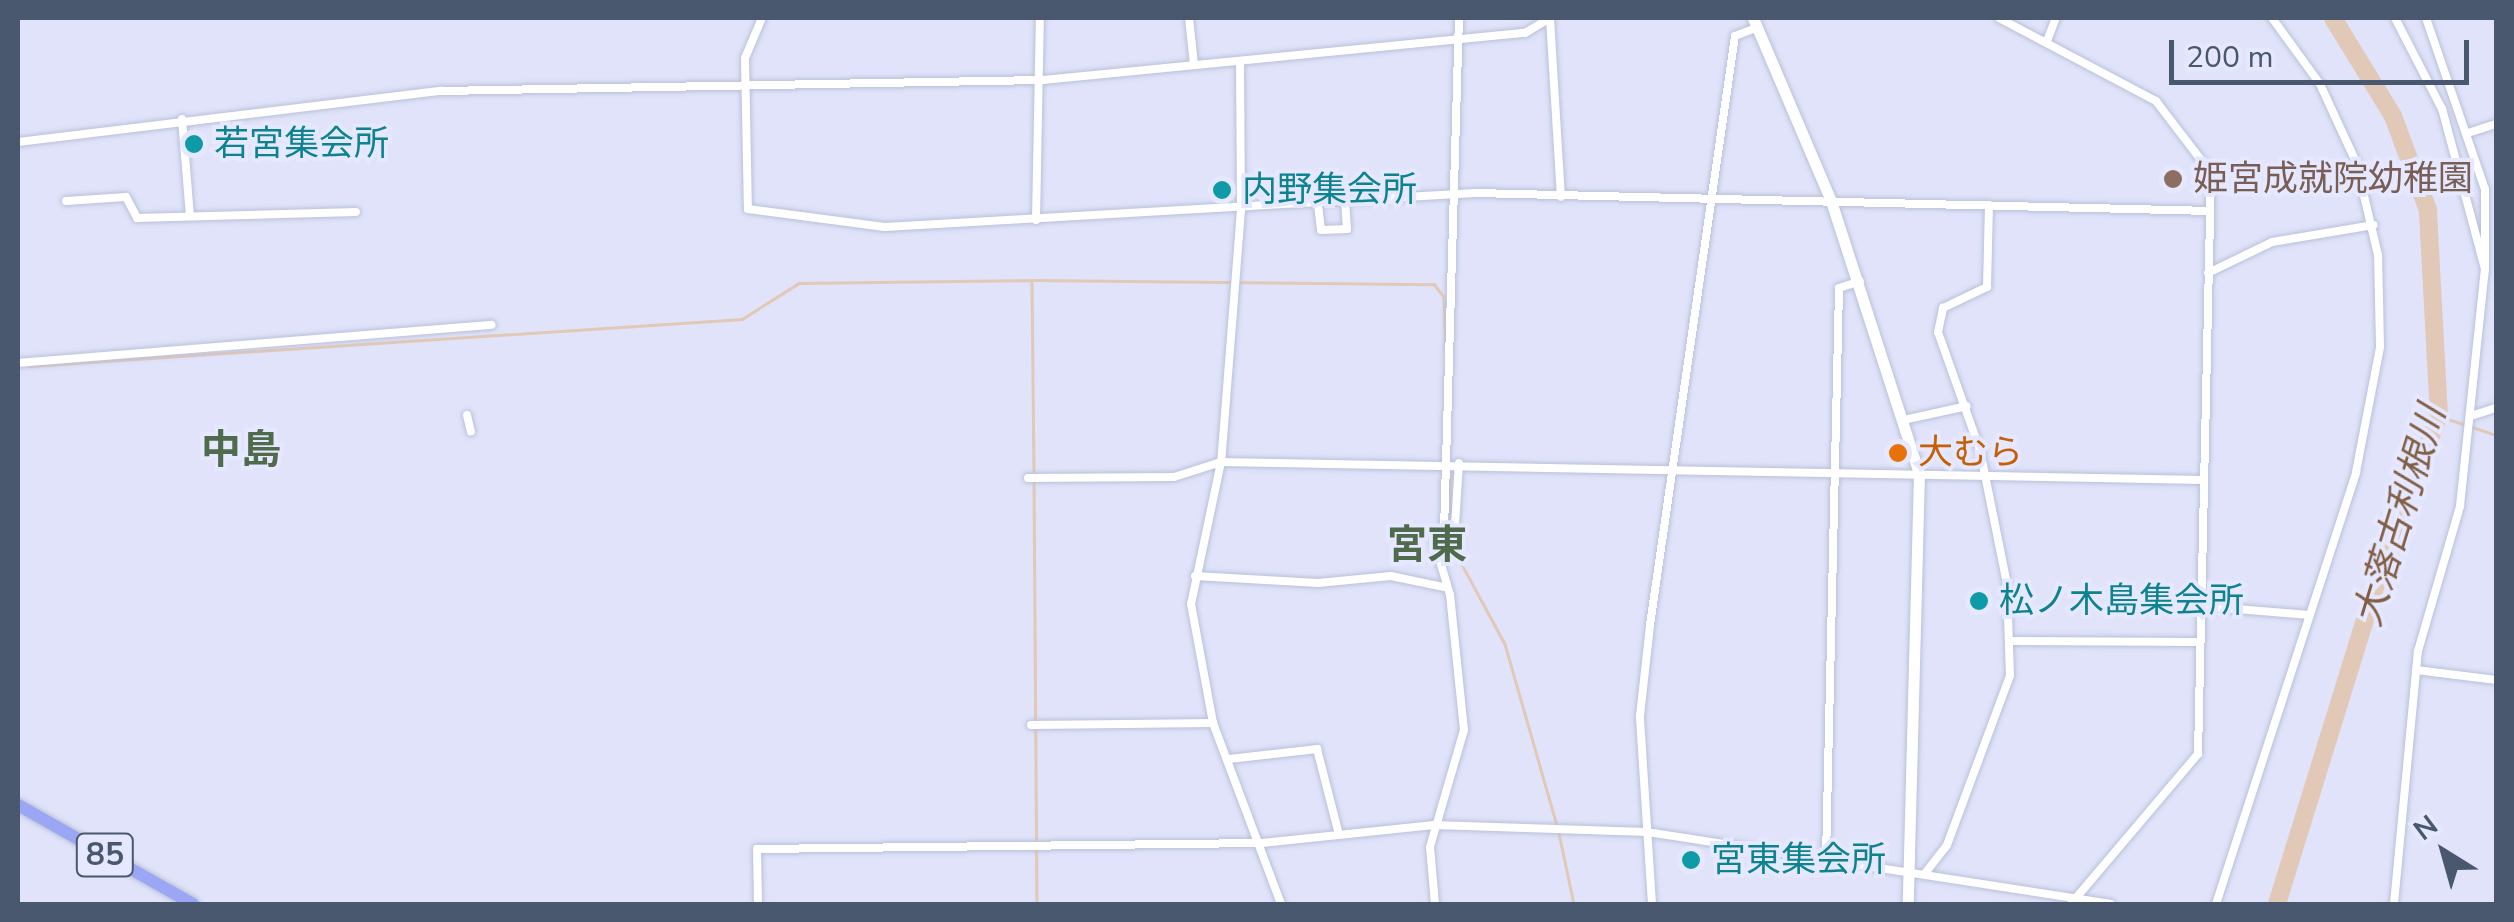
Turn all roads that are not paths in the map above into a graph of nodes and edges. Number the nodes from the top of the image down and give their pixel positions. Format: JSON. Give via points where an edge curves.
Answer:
{"nodes":[{"id":1,"x":762,"y":18,"type":"edge"},
{"id":2,"x":1040,"y":18,"type":"edge"},
{"id":3,"x":1189,"y":18,"type":"edge"},
{"id":4,"x":1458,"y":18,"type":"edge"},
{"id":5,"x":1550,"y":18,"type":"edge"},
{"id":6,"x":1999,"y":18,"type":"edge"},
{"id":7,"x":2056,"y":18,"type":"edge"},
{"id":8,"x":2272,"y":18,"type":"edge"},
{"id":9,"x":2394,"y":18,"type":"edge"},
{"id":10,"x":2426,"y":18,"type":"edge"},
{"id":11,"x":2016,"y":21,"type":"edge"},
{"id":12,"x":1754,"y":23,"type":"edge"},
{"id":13,"x":1459,"y":39,"type":"junction"},
{"id":14,"x":2047,"y":40,"type":"junction"},
{"id":15,"x":1240,"y":61,"type":"junction"},
{"id":16,"x":1194,"y":65,"type":"junction"},
{"id":17,"x":1044,"y":80,"type":"junction"},
{"id":18,"x":747,"y":86,"type":"junction"},
{"id":19,"x":2461,"y":104,"type":"junction"},
{"id":20,"x":2442,"y":109,"type":"junction"},
{"id":21,"x":182,"y":119,"type":"junction"},
{"id":22,"x":2496,"y":124,"type":"edge"},
{"id":23,"x":2471,"y":132,"type":"junction"},
{"id":24,"x":18,"y":142,"type":"edge"},
{"id":25,"x":1456,"y":195,"type":"junction"},
{"id":26,"x":1561,"y":198,"type":"junction"},
{"id":27,"x":1712,"y":200,"type":"junction"},
{"id":28,"x":66,"y":201,"type":"dead end"},
{"id":29,"x":1832,"y":201,"type":"junction"},
{"id":30,"x":1345,"y":203,"type":"junction"},
{"id":31,"x":1318,"y":204,"type":"junction"},
{"id":32,"x":1990,"y":205,"type":"junction"},
{"id":33,"x":1241,"y":210,"type":"junction"},
{"id":34,"x":356,"y":212,"type":"dead end"},
{"id":35,"x":2210,"y":212,"type":"junction"},
{"id":36,"x":190,"y":216,"type":"junction"},
{"id":37,"x":1036,"y":220,"type":"junction"},
{"id":38,"x":2374,"y":225,"type":"junction"},
{"id":39,"x":2485,"y":246,"type":"junction"},
{"id":40,"x":2496,"y":249,"type":"edge"},
{"id":41,"x":2485,"y":269,"type":"junction"},
{"id":42,"x":2208,"y":273,"type":"junction"},
{"id":43,"x":1860,"y":282,"type":"junction"},
{"id":44,"x":491,"y":325,"type":"dead end"},
{"id":45,"x":18,"y":362,"type":"edge"},
{"id":46,"x":1967,"y":406,"type":"junction"},
{"id":47,"x":2496,"y":408,"type":"edge"},
{"id":48,"x":467,"y":415,"type":"dead end"},
{"id":49,"x":2474,"y":415,"type":"junction"},
{"id":50,"x":1908,"y":419,"type":"junction"},
{"id":51,"x":472,"y":432,"type":"dead end"},
{"id":52,"x":1221,"y":462,"type":"junction"},
{"id":53,"x":1454,"y":463,"type":"junction"},
{"id":54,"x":1673,"y":468,"type":"junction"},
{"id":55,"x":1835,"y":472,"type":"junction"},
{"id":56,"x":1919,"y":473,"type":"junction"},
{"id":57,"x":1984,"y":475,"type":"junction"},
{"id":58,"x":1028,"y":478,"type":"dead end"},
{"id":59,"x":2204,"y":480,"type":"junction"},
{"id":60,"x":1195,"y":576,"type":"junction"},
{"id":61,"x":1443,"y":587,"type":"junction"},
{"id":62,"x":2200,"y":606,"type":"junction"},
{"id":63,"x":2310,"y":615,"type":"junction"},
{"id":64,"x":2012,"y":642,"type":"junction"},
{"id":65,"x":2199,"y":642,"type":"junction"},
{"id":66,"x":2416,"y":670,"type":"junction"},
{"id":67,"x":2496,"y":680,"type":"edge"},
{"id":68,"x":1213,"y":723,"type":"junction"},
{"id":69,"x":1032,"y":725,"type":"dead end"},
{"id":70,"x":1228,"y":759,"type":"junction"},
{"id":71,"x":18,"y":805,"type":"edge"},
{"id":72,"x":1434,"y":825,"type":"junction"},
{"id":73,"x":1338,"y":831,"type":"junction"},
{"id":74,"x":1647,"y":832,"type":"junction"},
{"id":75,"x":1262,"y":843,"type":"junction"},
{"id":76,"x":1826,"y":858,"type":"junction"},
{"id":77,"x":1919,"y":871,"type":"junction"},
{"id":78,"x":2075,"y":895,"type":"junction"},
{"id":79,"x":193,"y":904,"type":"edge"},
{"id":80,"x":758,"y":904,"type":"edge"},
{"id":81,"x":1281,"y":904,"type":"edge"},
{"id":82,"x":1435,"y":904,"type":"edge"},
{"id":83,"x":1652,"y":904,"type":"edge"},
{"id":84,"x":1908,"y":904,"type":"edge"},
{"id":85,"x":2071,"y":904,"type":"edge"},
{"id":86,"x":2110,"y":904,"type":"edge"},
{"id":87,"x":2216,"y":904,"type":"edge"},
{"id":88,"x":2394,"y":904,"type":"edge"}],
"edges":[{"from":1,"to":18,"type":"street","via":[[745,58]]},
{"from":2,"to":17,"type":"street"},
{"from":3,"to":16,"type":"street"},
{"from":4,"to":13,"type":"street"},
{"from":5,"to":13,"type":"street","via":[[1525,33]]},
{"from":5,"to":26,"type":"street"},
{"from":6,"to":11,"type":"street"},
{"from":7,"to":14,"type":"street"},
{"from":8,"to":38,"type":"street","via":[[2320,84]]},
{"from":9,"to":20,"type":"street"},
{"from":10,"to":19,"type":"street"},
{"from":11,"to":14,"type":"street"},
{"from":12,"to":27,"type":"street","via":[[1735,36]]},
{"from":12,"to":29,"type":"street"},
{"from":13,"to":15,"type":"street"},
{"from":13,"to":25,"type":"street"},
{"from":14,"to":35,"type":"street","via":[[2156,101],[2182,126],[2211,173]]},
{"from":15,"to":16,"type":"street"},
{"from":15,"to":33,"type":"street"},
{"from":16,"to":17,"type":"street"},
{"from":17,"to":18,"type":"street"},
{"from":17,"to":37,"type":"street"},
{"from":18,"to":21,"type":"street","via":[[441,91]]},
{"from":18,"to":37,"type":"street","via":[[748,209],[885,227]]},
{"from":19,"to":20,"type":"street"},
{"from":19,"to":23,"type":"street"},
{"from":20,"to":41,"type":"street"},
{"from":21,"to":24,"type":"street"},
{"from":21,"to":36,"type":"street"},
{"from":22,"to":23,"type":"street"},
{"from":23,"to":39,"type":"street","via":[[2485,188]]},
{"from":25,"to":26,"type":"street"},
{"from":25,"to":30,"type":"street"},
{"from":25,"to":53,"type":"street"},
{"from":26,"to":27,"type":"street"},
{"from":27,"to":29,"type":"street"},
{"from":27,"to":54,"type":"street"},
{"from":28,"to":36,"type":"street","via":[[126,197],[137,218]]},
{"from":29,"to":32,"type":"street"},
{"from":29,"to":43,"type":"street"},
{"from":30,"to":31,"type":"street"},
{"from":30,"to":31,"type":"street","via":[[1348,229],[1321,230]]},
{"from":31,"to":33,"type":"street"},
{"from":32,"to":35,"type":"street"},
{"from":32,"to":46,"type":"street","via":[[1988,287],[1943,308],[1938,332]]},
{"from":33,"to":37,"type":"street"},
{"from":33,"to":52,"type":"street"},
{"from":34,"to":36,"type":"street"},
{"from":35,"to":42,"type":"street"},
{"from":38,"to":42,"type":"street","via":[[2272,242]]},
{"from":38,"to":63,"type":"street","via":[[2380,347],[2370,419]]},
{"from":39,"to":40,"type":"street"},
{"from":39,"to":41,"type":"street"},
{"from":41,"to":49,"type":"street"},
{"from":42,"to":59,"type":"street"},
{"from":43,"to":50,"type":"street"},
{"from":43,"to":55,"type":"street","via":[[1839,288]]},
{"from":44,"to":45,"type":"street"},
{"from":46,"to":50,"type":"street"},
{"from":46,"to":57,"type":"street"},
{"from":47,"to":49,"type":"street"},
{"from":48,"to":51,"type":"street"},
{"from":49,"to":66,"type":"street"},
{"from":50,"to":56,"type":"street"},
{"from":52,"to":53,"type":"street"},
{"from":52,"to":58,"type":"street","via":[[1174,477]]},
{"from":52,"to":60,"type":"street"},
{"from":53,"to":54,"type":"street"},
{"from":53,"to":61,"type":"street","via":[[1455,526],[1432,537]]},
{"from":54,"to":55,"type":"street"},
{"from":54,"to":74,"type":"street","via":[[1640,716]]},
{"from":55,"to":56,"type":"street"},
{"from":55,"to":76,"type":"street"},
{"from":56,"to":57,"type":"street"},
{"from":56,"to":77,"type":"street"},
{"from":57,"to":59,"type":"street"},
{"from":57,"to":64,"type":"street"},
{"from":59,"to":62,"type":"street"},
{"from":60,"to":61,"type":"street","via":[[1318,584],[1391,576]]},
{"from":60,"to":68,"type":"street","via":[[1191,604]]},
{"from":61,"to":72,"type":"street","via":[[1464,730]]},
{"from":62,"to":63,"type":"street"},
{"from":62,"to":65,"type":"street"},
{"from":63,"to":87,"type":"street"},
{"from":64,"to":65,"type":"street"},
{"from":64,"to":77,"type":"street","via":[[2010,676],[1947,846]]},
{"from":65,"to":78,"type":"street","via":[[2198,754]]},
{"from":66,"to":67,"type":"street"},
{"from":66,"to":88,"type":"street"},
{"from":68,"to":69,"type":"street"},
{"from":68,"to":70,"type":"street"},
{"from":70,"to":73,"type":"street","via":[[1317,749]]},
{"from":70,"to":75,"type":"street"},
{"from":71,"to":79,"type":"main road","number":"85"},
{"from":72,"to":73,"type":"street"},
{"from":72,"to":74,"type":"street"},
{"from":72,"to":82,"type":"street"},
{"from":73,"to":75,"type":"street"},
{"from":74,"to":76,"type":"street"},
{"from":74,"to":83,"type":"street"},
{"from":75,"to":80,"type":"street","via":[[757,849]]},
{"from":75,"to":81,"type":"street"},
{"from":76,"to":77,"type":"street"},
{"from":77,"to":78,"type":"street"},
{"from":77,"to":84,"type":"street"},
{"from":78,"to":85,"type":"street"},
{"from":78,"to":86,"type":"street"}]}
